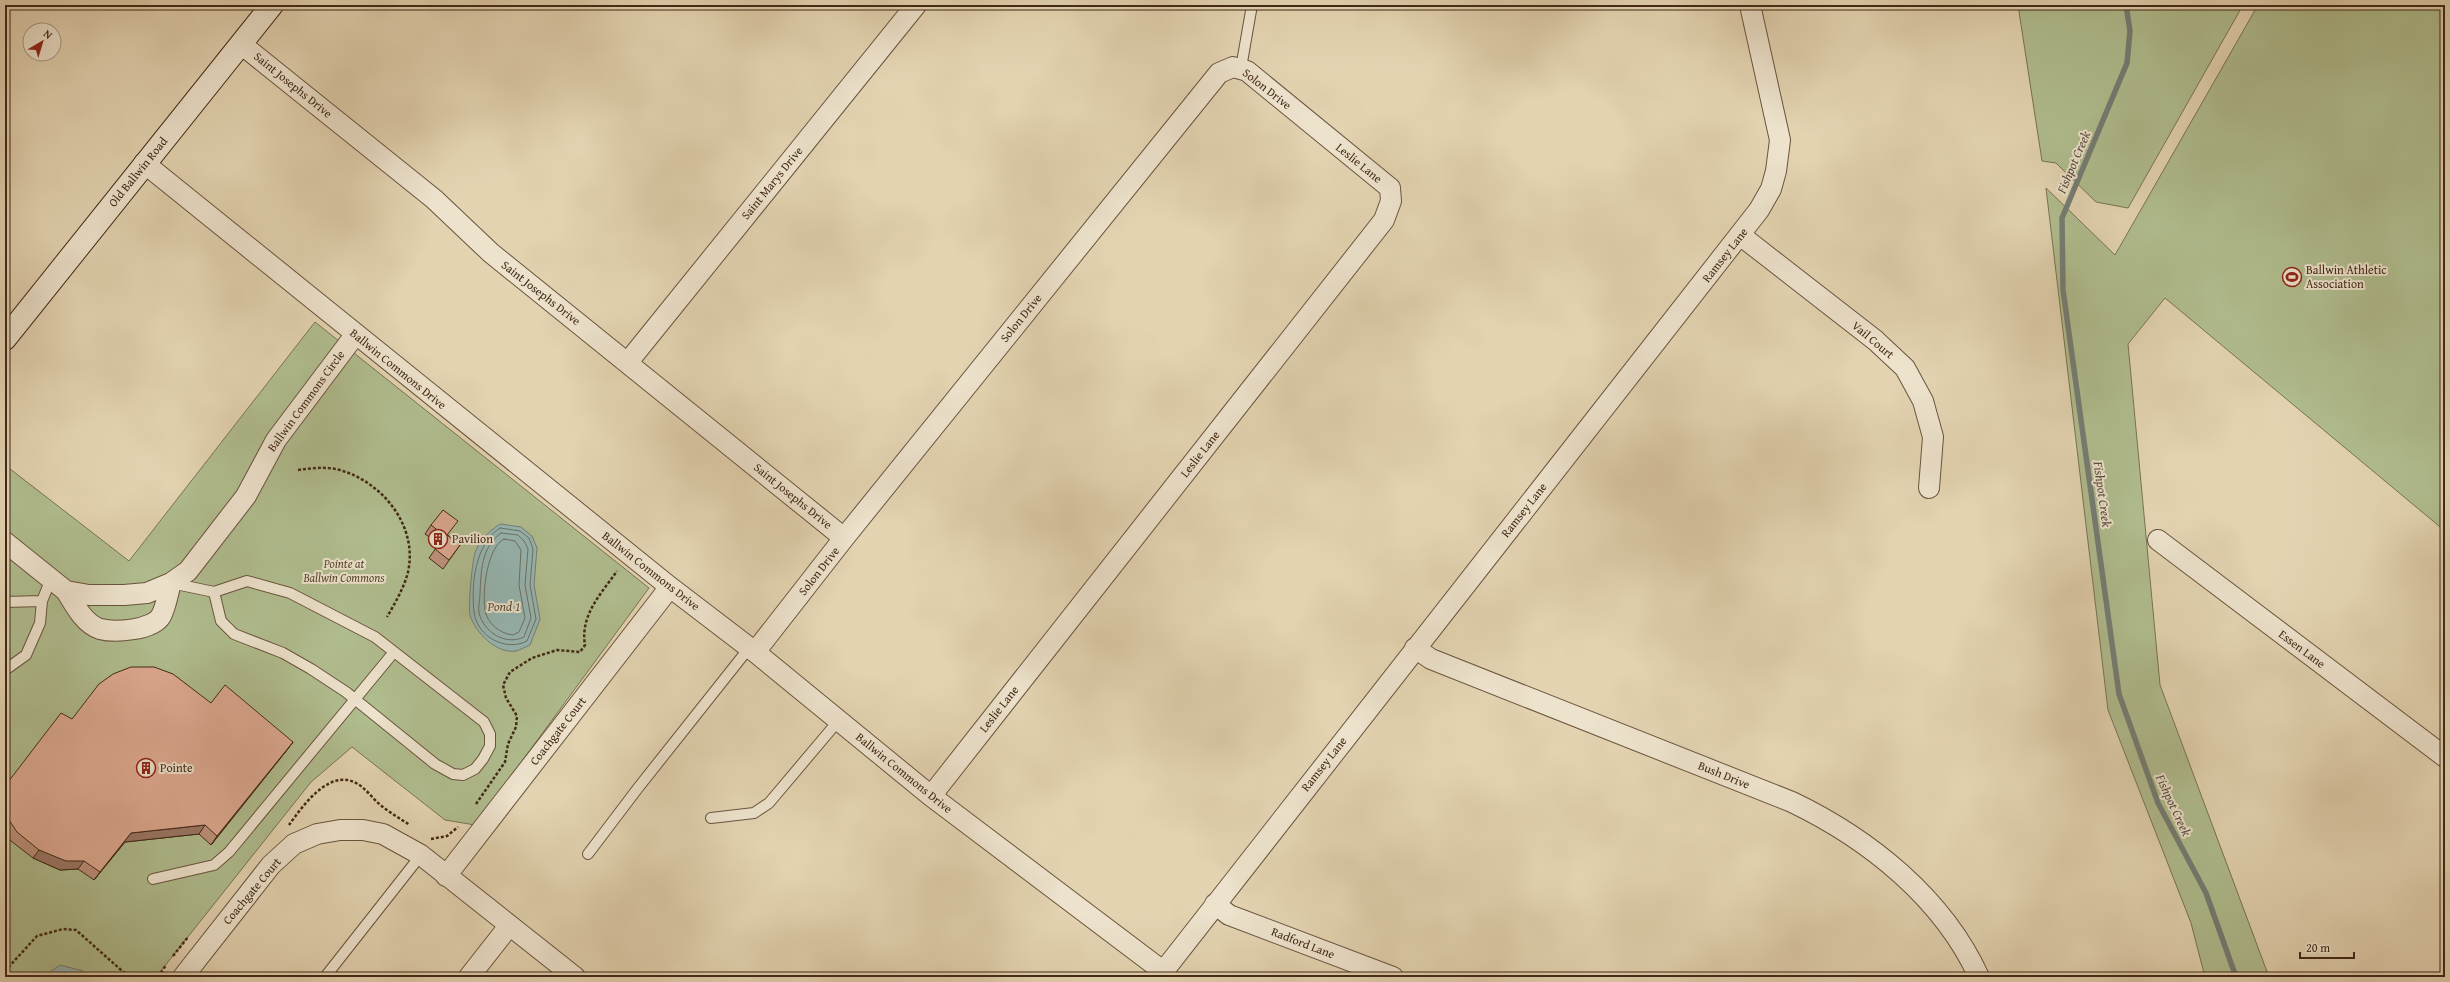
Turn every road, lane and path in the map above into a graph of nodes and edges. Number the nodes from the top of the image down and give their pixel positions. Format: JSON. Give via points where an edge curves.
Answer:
{"nodes":[{"id":1,"x":272,"y":5,"type":"edge"},
{"id":2,"x":916,"y":5,"type":"edge"},
{"id":3,"x":1252,"y":5,"type":"edge"},
{"id":4,"x":1750,"y":5,"type":"edge"},
{"id":5,"x":241,"y":44,"type":"junction"},
{"id":6,"x":1241,"y":68,"type":"junction"},
{"id":7,"x":1310,"y":124,"type":"joint"},
{"id":8,"x":144,"y":163,"type":"junction"},
{"id":9,"x":1740,"y":235,"type":"junction"},
{"id":10,"x":355,"y":335,"type":"junction"},
{"id":11,"x":5,"y":339,"type":"edge"},
{"id":12,"x":628,"y":362,"type":"junction"},
{"id":13,"x":298,"y":470,"type":"dead end"},
{"id":14,"x":1929,"y":488,"type":"dead end"},
{"id":15,"x":844,"y":538,"type":"junction"},
{"id":16,"x":2158,"y":540,"type":"dead end"},
{"id":17,"x":5,"y":542,"type":"edge"},
{"id":18,"x":13,"y":553,"type":"edge"},
{"id":19,"x":618,"y":571,"type":"dead end"},
{"id":20,"x":171,"y":583,"type":"junction"},
{"id":21,"x":58,"y":585,"type":"junction"},
{"id":22,"x":670,"y":587,"type":"junction"},
{"id":23,"x":214,"y":592,"type":"junction"},
{"id":24,"x":42,"y":601,"type":"junction"},
{"id":25,"x":5,"y":602,"type":"edge"},
{"id":26,"x":387,"y":617,"type":"dead end"},
{"id":27,"x":1416,"y":648,"type":"junction"},
{"id":28,"x":752,"y":650,"type":"junction"},
{"id":29,"x":394,"y":652,"type":"junction"},
{"id":30,"x":5,"y":670,"type":"edge"},
{"id":31,"x":356,"y":700,"type":"junction"},
{"id":32,"x":838,"y":720,"type":"junction"},
{"id":33,"x":2445,"y":757,"type":"edge"},
{"id":34,"x":931,"y":796,"type":"junction"},
{"id":35,"x":471,"y":810,"type":"dead end"},
{"id":36,"x":711,"y":818,"type":"dead end"},
{"id":37,"x":463,"y":823,"type":"dead end"},
{"id":38,"x":412,"y":827,"type":"dead end"},
{"id":39,"x":286,"y":828,"type":"dead end"},
{"id":40,"x":425,"y":835,"type":"dead end"},
{"id":41,"x":588,"y":854,"type":"dead end"},
{"id":42,"x":421,"y":856,"type":"junction"},
{"id":43,"x":446,"y":876,"type":"junction"},
{"id":44,"x":152,"y":879,"type":"dead end"},
{"id":45,"x":1215,"y":904,"type":"junction"},
{"id":46,"x":509,"y":926,"type":"junction"},
{"id":47,"x":192,"y":932,"type":"dead end"},
{"id":48,"x":5,"y":971,"type":"edge"},
{"id":49,"x":1162,"y":974,"type":"edge"},
{"id":50,"x":129,"y":977,"type":"edge"},
{"id":51,"x":158,"y":977,"type":"edge"},
{"id":52,"x":183,"y":977,"type":"edge"},
{"id":53,"x":325,"y":977,"type":"edge"},
{"id":54,"x":469,"y":977,"type":"edge"},
{"id":55,"x":574,"y":977,"type":"edge"},
{"id":56,"x":1392,"y":977,"type":"edge"},
{"id":57,"x":1979,"y":977,"type":"edge"}],
"edges":[{"from":1,"to":5,"type":"street","name":"Old Ballwin Road"},
{"from":2,"to":12,"type":"street","name":"Saint Marys Drive"},
{"from":3,"to":6,"type":"lane"},
{"from":4,"to":9,"type":"street","name":"Ramsey Lane","via":[[1780,140],[1771,189]]},
{"from":5,"to":8,"type":"street","name":"Old Ballwin Road"},
{"from":5,"to":12,"type":"street","name":"Saint Josephs Drive","via":[[434,199],[491,253]]},
{"from":6,"to":7,"type":"street","name":"Solon Drive"},
{"from":6,"to":15,"type":"street","name":"Solon Drive","via":[[1226,69],[1216,76]]},
{"from":7,"to":34,"type":"street","name":"Leslie Lane","via":[[1390,188],[1391,201],[1384,220]]},
{"from":8,"to":10,"type":"street","name":"Ballwin Commons Drive"},
{"from":8,"to":11,"type":"street","name":"Old Ballwin Road"},
{"from":9,"to":14,"type":"street","name":"Vail Court","via":[[1875,340],[1905,368],[1922,402],[1933,436]]},
{"from":9,"to":27,"type":"street","name":"Ramsey Lane"},
{"from":10,"to":20,"type":"street","name":"Ballwin Commons Circle","via":[[276,440],[246,496],[188,571]]},
{"from":10,"to":22,"type":"street","name":"Ballwin Commons Drive"},
{"from":12,"to":15,"type":"street","name":"Saint Josephs Drive"},
{"from":13,"to":26,"type":"path","via":[[322,467],[342,470],[361,478],[385,495],[398,515],[406,533],[408,572]]},
{"from":15,"to":28,"type":"street","name":"Solon Drive"},
{"from":16,"to":33,"type":"street","name":"Essen Lane"},
{"from":17,"to":18,"type":"street","name":"Ballwin Commons Circle"},
{"from":18,"to":21,"type":"street","name":"Ballwin Commons Circle"},
{"from":19,"to":35,"type":"path","via":[[591,607],[583,632],[585,645],[580,652],[557,650],[532,658],[510,672],[502,685],[506,698],[517,716],[516,727],[508,744],[505,762]]},
{"from":20,"to":21,"type":"street","name":"Ballwin Commons Circle","via":[[147,593],[124,595],[88,595]]},
{"from":20,"to":21,"type":"street","via":[[161,616],[149,626],[127,630],[100,629],[80,614]]},
{"from":20,"to":23,"type":"lane"},
{"from":21,"to":24,"type":"lane"},
{"from":22,"to":28,"type":"street","name":"Ballwin Commons Drive"},
{"from":22,"to":43,"type":"street","name":"Coachgate Court"},
{"from":23,"to":29,"type":"lane","via":[[247,581],[290,593],[375,637]]},
{"from":23,"to":31,"type":"lane","via":[[222,622],[234,634],[282,653],[311,669]]},
{"from":24,"to":25,"type":"lane"},
{"from":24,"to":30,"type":"lane","via":[[40,624],[26,655]]},
{"from":27,"to":45,"type":"street","name":"Ramsey Lane"},
{"from":27,"to":57,"type":"street","name":"Bush Drive","via":[[1431,659],[1785,800],[1852,834],[1882,858],[1934,908],[1962,943]]},
{"from":28,"to":32,"type":"street","name":"Ballwin Commons Drive"},
{"from":28,"to":41,"type":"lane","via":[[638,788]]},
{"from":29,"to":31,"type":"lane"},
{"from":29,"to":31,"type":"lane","via":[[484,722],[490,734],[490,746],[483,759],[475,769],[463,775],[453,774],[435,764]]},
{"from":31,"to":44,"type":"lane","via":[[228,852],[214,865]]},
{"from":32,"to":34,"type":"street","name":"Ballwin Commons Drive"},
{"from":32,"to":36,"type":"lane","via":[[769,803],[754,813]]},
{"from":34,"to":49,"type":"street","name":"Ballwin Commons Drive"},
{"from":37,"to":40,"type":"path","via":[[447,836],[431,839]]},
{"from":38,"to":39,"type":"path","via":[[378,803],[361,786],[346,780],[334,781],[323,786]]},
{"from":42,"to":43,"type":"street","name":"Coachgate Court"},
{"from":42,"to":52,"type":"street","name":"Coachgate Court","via":[[383,834],[363,830],[325,833],[294,844],[271,865]]},
{"from":42,"to":53,"type":"lane"},
{"from":43,"to":46,"type":"street","name":"Coachgate Court"},
{"from":45,"to":49,"type":"street","name":"Ramsey Lane"},
{"from":45,"to":56,"type":"street","name":"Radford Lane","via":[[1229,915]]},
{"from":46,"to":54,"type":"street"},
{"from":46,"to":55,"type":"street","name":"Coachgate Court"},
{"from":47,"to":51,"type":"path"},
{"from":48,"to":50,"type":"path","via":[[37,936],[63,929],[76,930]]}]}
